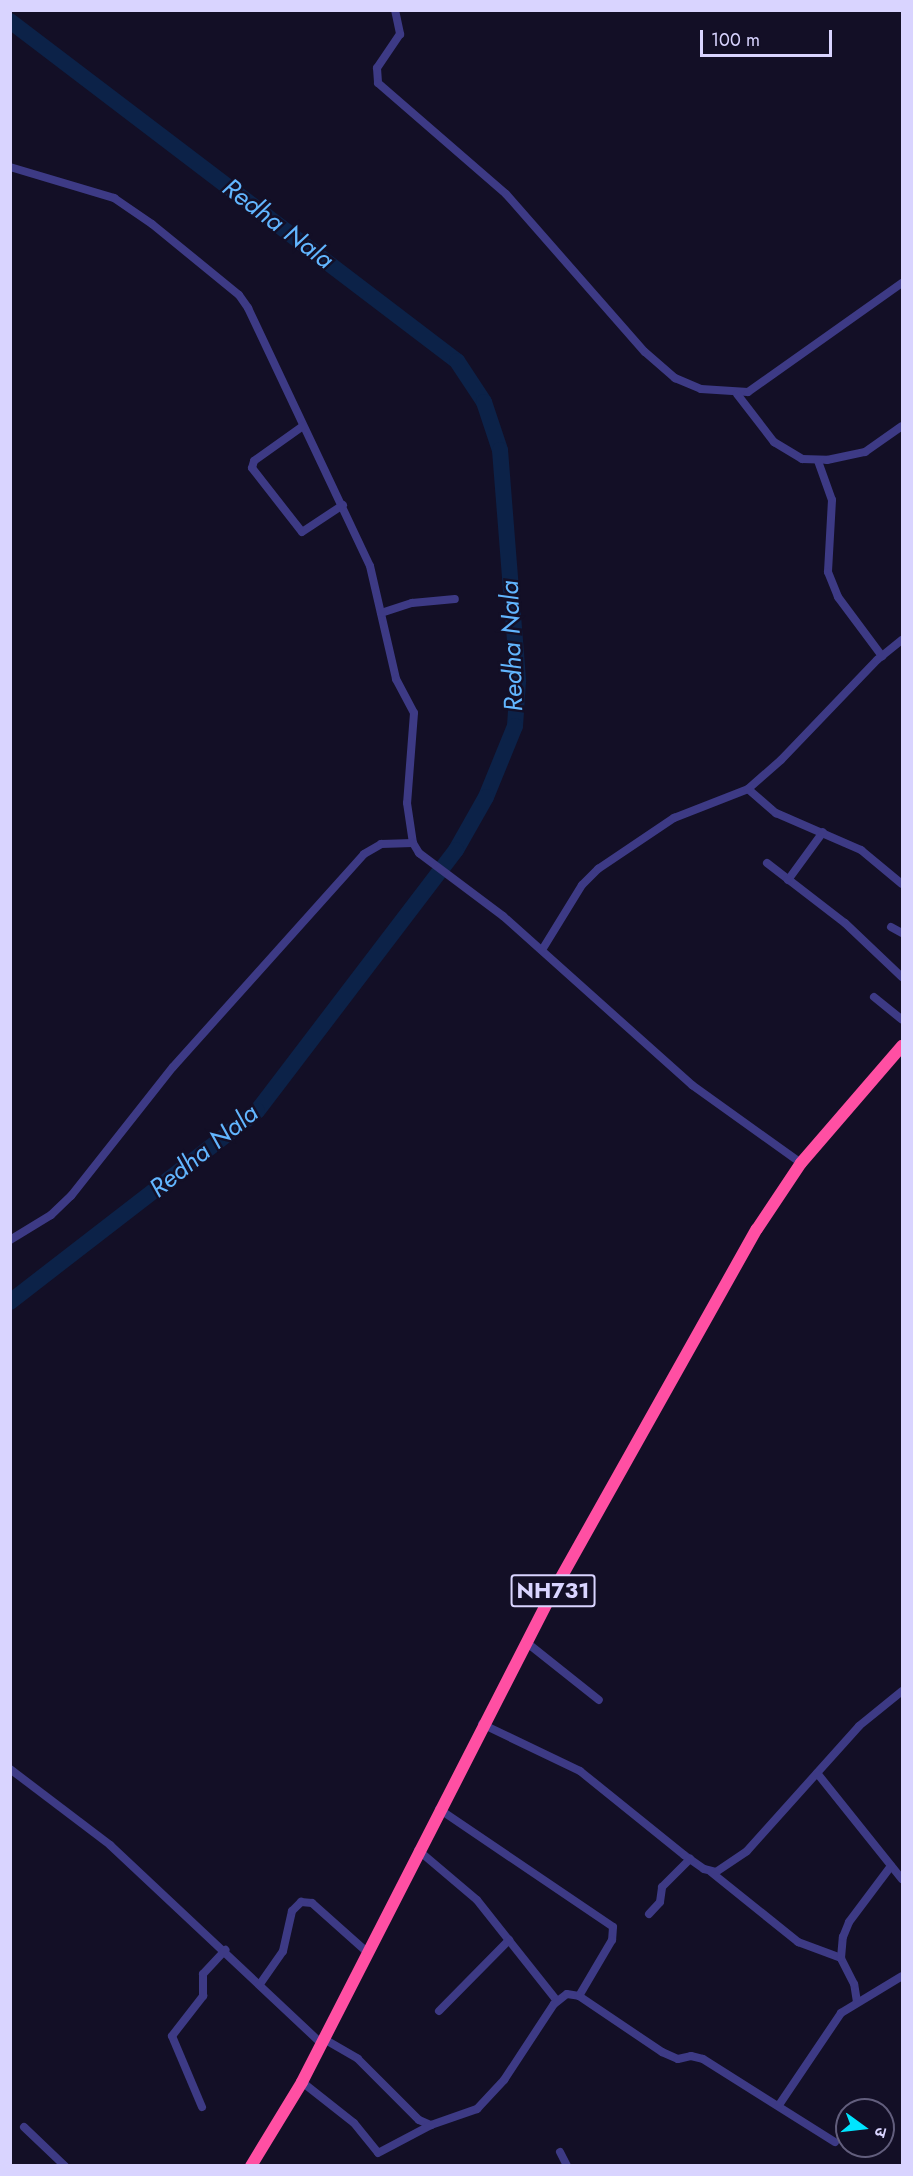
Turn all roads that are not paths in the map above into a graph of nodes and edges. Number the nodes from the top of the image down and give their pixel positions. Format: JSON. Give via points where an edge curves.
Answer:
{"nodes":[{"id":1,"x":394,"y":10,"type":"edge"},
{"id":2,"x":10,"y":167,"type":"edge"},
{"id":3,"x":903,"y":283,"type":"edge"},
{"id":4,"x":736,"y":394,"type":"junction"},
{"id":5,"x":303,"y":426,"type":"junction"},
{"id":6,"x":903,"y":426,"type":"edge"},
{"id":7,"x":818,"y":460,"type":"junction"},
{"id":8,"x":343,"y":505,"type":"junction"},
{"id":9,"x":455,"y":598,"type":"dead end"},
{"id":10,"x":381,"y":614,"type":"junction"},
{"id":11,"x":903,"y":640,"type":"edge"},
{"id":12,"x":882,"y":656,"type":"junction"},
{"id":13,"x":748,"y":789,"type":"junction"},
{"id":14,"x":823,"y":832,"type":"junction"},
{"id":15,"x":413,"y":843,"type":"junction"},
{"id":16,"x":767,"y":863,"type":"dead end"},
{"id":17,"x":903,"y":869,"type":"edge"},
{"id":18,"x":895,"y":877,"type":"junction"},
{"id":19,"x":788,"y":880,"type":"junction"},
{"id":20,"x":903,"y":884,"type":"edge"},
{"id":21,"x":891,"y":927,"type":"dead end"},
{"id":22,"x":903,"y":933,"type":"edge"},
{"id":23,"x":542,"y":950,"type":"junction"},
{"id":24,"x":903,"y":977,"type":"edge"},
{"id":25,"x":874,"y":997,"type":"dead end"},
{"id":26,"x":903,"y":1020,"type":"edge"},
{"id":27,"x":901,"y":1051,"type":"edge"},
{"id":28,"x":801,"y":1162,"type":"junction"},
{"id":29,"x":10,"y":1240,"type":"edge"},
{"id":30,"x":526,"y":1642,"type":"junction"},
{"id":31,"x":903,"y":1691,"type":"edge"},
{"id":32,"x":599,"y":1701,"type":"dead end"},
{"id":33,"x":482,"y":1724,"type":"junction"},
{"id":34,"x":10,"y":1769,"type":"edge"},
{"id":35,"x":818,"y":1773,"type":"junction"},
{"id":36,"x":439,"y":1809,"type":"junction"},
{"id":37,"x":418,"y":1850,"type":"junction"},
{"id":38,"x":690,"y":1859,"type":"junction"},
{"id":39,"x":891,"y":1866,"type":"junction"},
{"id":40,"x":711,"y":1872,"type":"junction"},
{"id":41,"x":903,"y":1879,"type":"edge"},
{"id":42,"x":649,"y":1914,"type":"dead end"},
{"id":43,"x":509,"y":1940,"type":"junction"},
{"id":44,"x":225,"y":1950,"type":"junction"},
{"id":45,"x":367,"y":1952,"type":"junction"},
{"id":46,"x":841,"y":1958,"type":"junction"},
{"id":47,"x":903,"y":1976,"type":"edge"},
{"id":48,"x":260,"y":1983,"type":"junction"},
{"id":49,"x":579,"y":1996,"type":"junction"},
{"id":50,"x":557,"y":2001,"type":"junction"},
{"id":51,"x":857,"y":2002,"type":"junction"},
{"id":52,"x":440,"y":2011,"type":"dead end"},
{"id":53,"x":322,"y":2041,"type":"junction"},
{"id":54,"x":302,"y":2082,"type":"junction"},
{"id":55,"x":779,"y":2105,"type":"junction"},
{"id":56,"x":202,"y":2107,"type":"dead end"},
{"id":57,"x":431,"y":2125,"type":"junction"},
{"id":58,"x":24,"y":2127,"type":"dead end"},
{"id":59,"x":835,"y":2142,"type":"dead end"},
{"id":60,"x":560,"y":2152,"type":"dead end"},
{"id":61,"x":65,"y":2166,"type":"edge"},
{"id":62,"x":251,"y":2166,"type":"edge"},
{"id":63,"x":567,"y":2166,"type":"edge"}],
"edges":[{"from":1,"to":4,"type":"street","via":[[400,34],[377,68],[383,89],[506,194],[662,369],[701,389]]},
{"from":2,"to":5,"type":"street","via":[[114,198],[238,295],[248,308]]},
{"from":3,"to":4,"type":"street","via":[[760,386]]},
{"from":4,"to":7,"type":"street","via":[[774,442],[792,455]]},
{"from":5,"to":8,"type":"street"},
{"from":5,"to":8,"type":"street","via":[[254,461],[252,468],[302,532]]},
{"from":6,"to":7,"type":"street","via":[[865,452]]},
{"from":7,"to":12,"type":"street","via":[[832,500],[828,572],[838,597]]},
{"from":8,"to":10,"type":"street","via":[[370,566]]},
{"from":9,"to":10,"type":"street","via":[[412,603]]},
{"from":10,"to":15,"type":"street","via":[[396,679],[414,713],[407,803]]},
{"from":11,"to":12,"type":"street"},
{"from":12,"to":13,"type":"street"},
{"from":13,"to":14,"type":"street","via":[[768,808]]},
{"from":13,"to":23,"type":"street","via":[[674,818],[597,869]]},
{"from":14,"to":18,"type":"street","via":[[861,850]]},
{"from":14,"to":19,"type":"street"},
{"from":15,"to":23,"type":"street"},
{"from":15,"to":29,"type":"street","via":[[381,844],[364,854],[173,1067],[71,1196],[51,1215]]},
{"from":16,"to":19,"type":"street"},
{"from":17,"to":18,"type":"street"},
{"from":18,"to":20,"type":"street"},
{"from":19,"to":24,"type":"street","via":[[845,923]]},
{"from":21,"to":22,"type":"street"},
{"from":23,"to":28,"type":"street","via":[[675,1071]]},
{"from":25,"to":26,"type":"street"},
{"from":27,"to":28,"type":"highway","number":"NH731"},
{"from":28,"to":30,"type":"highway","number":"NH731","via":[[718,1296]]},
{"from":30,"to":32,"type":"street"},
{"from":30,"to":33,"type":"highway","number":"NH731"},
{"from":31,"to":35,"type":"street","via":[[865,1720]]},
{"from":33,"to":36,"type":"highway","number":"NH731"},
{"from":33,"to":38,"type":"street","via":[[580,1771]]},
{"from":34,"to":44,"type":"street","via":[[110,1845]]},
{"from":35,"to":39,"type":"street"},
{"from":35,"to":40,"type":"street","via":[[747,1851],[724,1869]]},
{"from":36,"to":37,"type":"highway","number":"NH731"},
{"from":36,"to":49,"type":"street","via":[[613,1927],[612,1940]]},
{"from":37,"to":43,"type":"street","via":[[477,1900]]},
{"from":37,"to":45,"type":"highway","number":"NH731"},
{"from":38,"to":40,"type":"street"},
{"from":38,"to":42,"type":"street","via":[[662,1887],[660,1902]]},
{"from":39,"to":41,"type":"street"},
{"from":39,"to":46,"type":"street","via":[[849,1922]]},
{"from":40,"to":46,"type":"street","via":[[798,1942]]},
{"from":43,"to":50,"type":"street"},
{"from":43,"to":52,"type":"street"},
{"from":44,"to":48,"type":"street"},
{"from":44,"to":56,"type":"street","via":[[203,1974],[203,1996],[172,2036]]},
{"from":45,"to":48,"type":"street","via":[[312,1903],[302,1902],[292,1911],[283,1951]]},
{"from":45,"to":53,"type":"highway","number":"NH731"},
{"from":46,"to":51,"type":"street","via":[[854,1984]]},
{"from":47,"to":51,"type":"street"},
{"from":48,"to":53,"type":"street"},
{"from":49,"to":50,"type":"street","via":[[567,1994]]},
{"from":49,"to":55,"type":"street","via":[[662,2052],[678,2059],[703,2059]]},
{"from":50,"to":57,"type":"street","via":[[484,2102],[468,2113]]},
{"from":51,"to":55,"type":"street","via":[[841,2013]]},
{"from":53,"to":54,"type":"highway","number":"NH731"},
{"from":53,"to":57,"type":"street","via":[[358,2059],[418,2120]]},
{"from":54,"to":57,"type":"street","via":[[354,2123],[378,2153]]},
{"from":54,"to":62,"type":"highway","number":"NH731"},
{"from":55,"to":59,"type":"street"},
{"from":58,"to":61,"type":"street"},
{"from":60,"to":63,"type":"street"}]}
